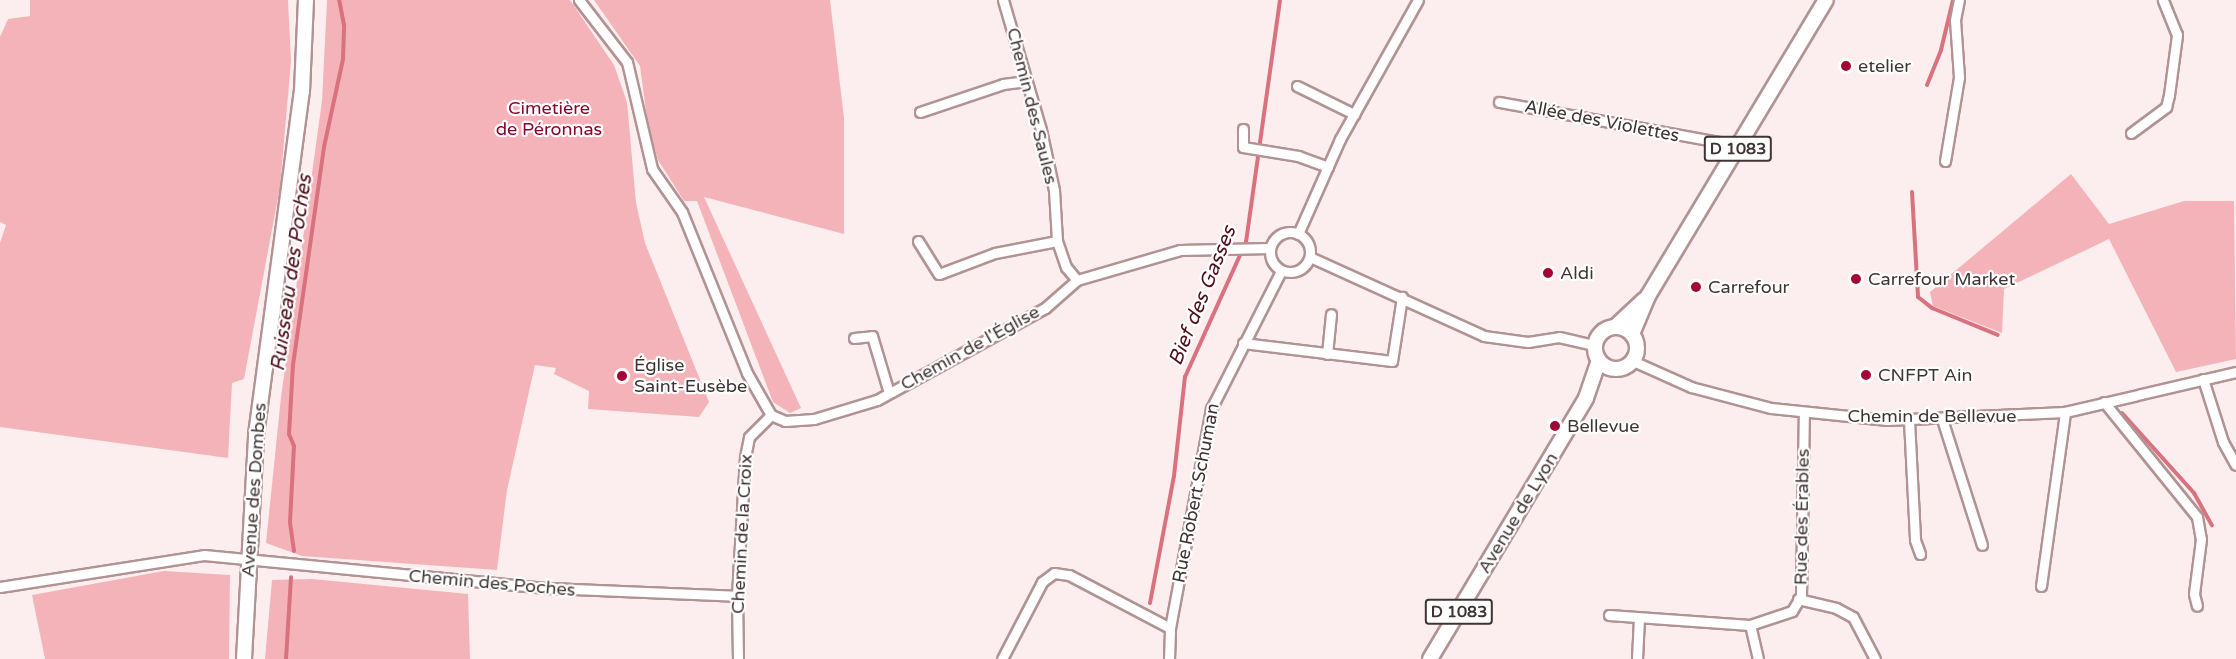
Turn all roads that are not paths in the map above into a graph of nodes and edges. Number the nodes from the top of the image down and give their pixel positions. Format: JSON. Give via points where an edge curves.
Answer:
{"nodes":[{"id":1,"x":306,"y":0,"type":"edge"},
{"id":2,"x":579,"y":0,"type":"edge"},
{"id":3,"x":1003,"y":0,"type":"edge"},
{"id":4,"x":1418,"y":0,"type":"edge"},
{"id":5,"x":1826,"y":0,"type":"edge"},
{"id":6,"x":1959,"y":0,"type":"edge"},
{"id":7,"x":2163,"y":0,"type":"edge"},
{"id":8,"x":1027,"y":81,"type":"junction"},
{"id":9,"x":1297,"y":86,"type":"dead end"},
{"id":10,"x":1499,"y":102,"type":"dead end"},
{"id":11,"x":920,"y":112,"type":"dead end"},
{"id":12,"x":1354,"y":114,"type":"junction"},
{"id":13,"x":1243,"y":129,"type":"dead end"},
{"id":14,"x":2131,"y":133,"type":"dead end"},
{"id":15,"x":1740,"y":146,"type":"junction"},
{"id":16,"x":1945,"y":161,"type":"dead end"},
{"id":17,"x":1328,"y":167,"type":"junction"},
{"id":18,"x":1298,"y":234,"type":"junction"},
{"id":19,"x":918,"y":241,"type":"dead end"},
{"id":20,"x":1057,"y":241,"type":"junction"},
{"id":21,"x":1270,"y":248,"type":"junction"},
{"id":22,"x":1310,"y":257,"type":"junction"},
{"id":23,"x":1281,"y":271,"type":"junction"},
{"id":24,"x":1077,"y":280,"type":"junction"},
{"id":25,"x":1648,"y":296,"type":"junction"},
{"id":26,"x":1402,"y":297,"type":"junction"},
{"id":27,"x":1331,"y":314,"type":"dead end"},
{"id":28,"x":1616,"y":326,"type":"junction"},
{"id":29,"x":1632,"y":334,"type":"junction"},
{"id":30,"x":854,"y":338,"type":"dead end"},
{"id":31,"x":1243,"y":343,"type":"junction"},
{"id":32,"x":1595,"y":345,"type":"junction"},
{"id":33,"x":1327,"y":354,"type":"junction"},
{"id":34,"x":1633,"y":360,"type":"junction"},
{"id":35,"x":1604,"y":364,"type":"junction"},
{"id":36,"x":2236,"y":372,"type":"edge"},
{"id":37,"x":2202,"y":379,"type":"junction"},
{"id":38,"x":889,"y":393,"type":"junction"},
{"id":39,"x":2104,"y":402,"type":"junction"},
{"id":40,"x":2065,"y":412,"type":"junction"},
{"id":41,"x":1804,"y":414,"type":"junction"},
{"id":42,"x":771,"y":416,"type":"junction"},
{"id":43,"x":1942,"y":419,"type":"junction"},
{"id":44,"x":1909,"y":420,"type":"junction"},
{"id":45,"x":2232,"y":449,"type":"edge"},
{"id":46,"x":2236,"y":465,"type":"edge"},
{"id":47,"x":1982,"y":545,"type":"dead end"},
{"id":48,"x":1920,"y":554,"type":"dead end"},
{"id":49,"x":248,"y":557,"type":"junction"},
{"id":50,"x":2041,"y":586,"type":"dead end"},
{"id":51,"x":0,"y":587,"type":"edge"},
{"id":52,"x":737,"y":596,"type":"junction"},
{"id":53,"x":1798,"y":599,"type":"junction"},
{"id":54,"x":2197,"y":606,"type":"dead end"},
{"id":55,"x":1609,"y":615,"type":"dead end"},
{"id":56,"x":1639,"y":618,"type":"junction"},
{"id":57,"x":1750,"y":625,"type":"junction"},
{"id":58,"x":1170,"y":628,"type":"junction"},
{"id":59,"x":244,"y":659,"type":"edge"},
{"id":60,"x":738,"y":659,"type":"edge"},
{"id":61,"x":1002,"y":659,"type":"edge"},
{"id":62,"x":1169,"y":659,"type":"edge"},
{"id":63,"x":1430,"y":659,"type":"edge"},
{"id":64,"x":1637,"y":659,"type":"edge"},
{"id":65,"x":1758,"y":659,"type":"edge"},
{"id":66,"x":1875,"y":659,"type":"edge"}],
"edges":[{"from":1,"to":49,"type":"main road","name":"Avenue des Dombes","via":[[302,91],[256,435]]},
{"from":2,"to":42,"type":"street","via":[[627,62],[636,86],[644,149],[652,169],[682,212],[747,373]]},
{"from":3,"to":8,"type":"street","name":"Chemin des Saules"},
{"from":4,"to":12,"type":"street"},
{"from":5,"to":15,"type":"main road","number":"D 1083"},
{"from":6,"to":16,"type":"street","via":[[1955,20],[1959,77]]},
{"from":7,"to":14,"type":"street","via":[[2177,35],[2169,95],[2166,107]]},
{"from":8,"to":11,"type":"street","via":[[1003,84]]},
{"from":8,"to":20,"type":"street","name":"Chemin des Saules","via":[[1054,190]]},
{"from":9,"to":12,"type":"street"},
{"from":10,"to":15,"type":"street","name":"Allée des Violettes"},
{"from":12,"to":17,"type":"street"},
{"from":13,"to":17,"type":"street","via":[[1243,147],[1298,156]]},
{"from":15,"to":25,"type":"main road","number":"D 1083"},
{"from":17,"to":18,"type":"street"},
{"from":18,"to":21,"type":"street","via":[[1281,234]]},
{"from":18,"to":22,"type":"street","via":[[1308,243]]},
{"from":19,"to":20,"type":"street","via":[[939,274],[995,253]]},
{"from":20,"to":24,"type":"street","name":"Chemin des Saules","via":[[1066,267]]},
{"from":21,"to":23,"type":"street","via":[[1271,262]]},
{"from":21,"to":24,"type":"street","name":"Chemin de l'Église","via":[[1180,250]]},
{"from":22,"to":23,"type":"street","via":[[1299,271]]},
{"from":22,"to":26,"type":"street"},
{"from":23,"to":31,"type":"street","name":"Rue Robert Schuman"},
{"from":24,"to":38,"type":"street","name":"Chemin de l'Église","via":[[1045,308],[962,357]]},
{"from":25,"to":28,"type":"main road","number":"D 1083"},
{"from":25,"to":29,"type":"main road","number":"D 1083"},
{"from":26,"to":32,"type":"street","via":[[1484,336],[1528,342],[1559,336]]},
{"from":26,"to":33,"type":"street","via":[[1392,361]]},
{"from":27,"to":33,"type":"street"},
{"from":28,"to":29,"type":"main road"},
{"from":28,"to":32,"type":"main road","via":[[1602,332]]},
{"from":29,"to":34,"type":"main road","via":[[1637,350]]},
{"from":30,"to":38,"type":"street","via":[[872,336]]},
{"from":31,"to":33,"type":"street"},
{"from":31,"to":58,"type":"street","name":"Rue Robert Schuman","via":[[1211,409]]},
{"from":32,"to":35,"type":"main road"},
{"from":34,"to":35,"type":"main road","via":[[1622,368]]},
{"from":34,"to":41,"type":"street","name":"Chemin de Bellevue","via":[[1691,387]]},
{"from":35,"to":63,"type":"main road","name":"Avenue de Lyon","number":"D 1083"},
{"from":36,"to":37,"type":"street","name":"Chemin de Bellevue"},
{"from":37,"to":39,"type":"street","name":"Chemin de Bellevue"},
{"from":37,"to":45,"type":"street"},
{"from":38,"to":42,"type":"street","name":"Chemin de l'Église","via":[[849,411],[814,419],[785,422]]},
{"from":39,"to":40,"type":"street","name":"Chemin de Bellevue"},
{"from":39,"to":54,"type":"street","via":[[2198,517],[2202,539],[2194,594]]},
{"from":40,"to":43,"type":"street","name":"Chemin de Bellevue"},
{"from":40,"to":50,"type":"street"},
{"from":41,"to":44,"type":"street","name":"Chemin de Bellevue"},
{"from":41,"to":53,"type":"street","name":"Rue des Érables"},
{"from":42,"to":52,"type":"street","name":"Chemin de la Croix","via":[[749,437],[745,457]]},
{"from":43,"to":44,"type":"street","name":"Chemin de Bellevue"},
{"from":43,"to":47,"type":"street"},
{"from":44,"to":48,"type":"street","via":[[1915,540]]},
{"from":45,"to":46,"type":"street"},
{"from":49,"to":51,"type":"street","name":"Chemin des Poches","via":[[204,555]]},
{"from":49,"to":52,"type":"street","name":"Chemin des Poches","via":[[291,566],[548,588]]},
{"from":49,"to":59,"type":"main road","name":"Avenue des Dombes"},
{"from":52,"to":60,"type":"street","name":"Chemin de la Croix"},
{"from":53,"to":57,"type":"street","name":"Rue des Érables","via":[[1792,611]]},
{"from":53,"to":66,"type":"street","via":[[1836,608],[1853,617]]},
{"from":55,"to":56,"type":"street"},
{"from":56,"to":57,"type":"street"},
{"from":56,"to":64,"type":"street"},
{"from":57,"to":65,"type":"street"},
{"from":58,"to":61,"type":"street","via":[[1069,575],[1054,573],[1042,582]]},
{"from":58,"to":62,"type":"street","name":"Rue Robert Schuman"}]}
